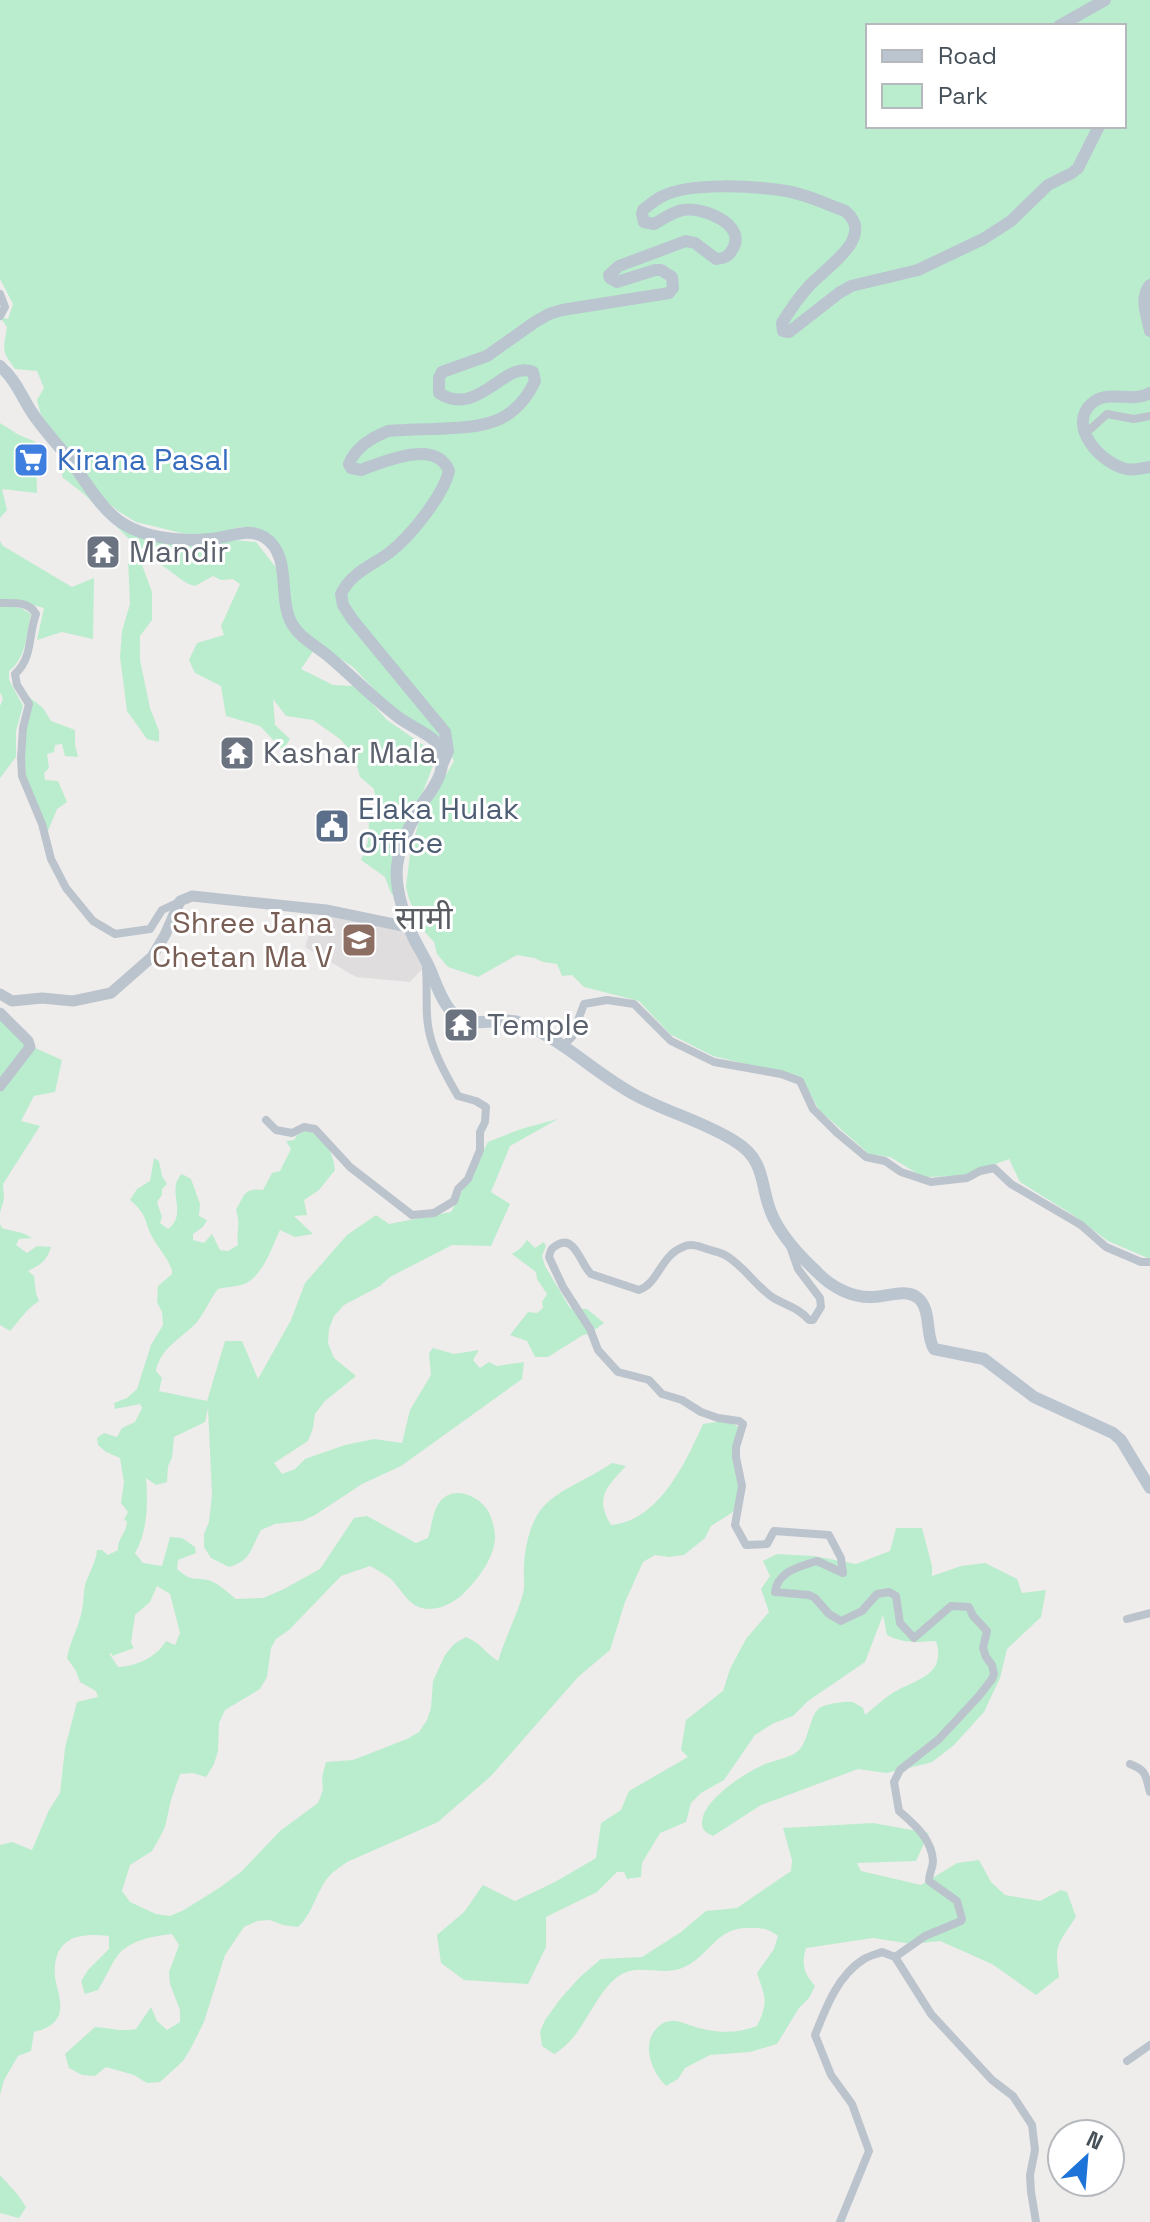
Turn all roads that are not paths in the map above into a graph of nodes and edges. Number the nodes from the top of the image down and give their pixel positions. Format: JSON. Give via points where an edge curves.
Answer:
{"nodes":[{"id":1,"x":1105,"y":0,"type":"edge"},
{"id":2,"x":1063,"y":24,"type":"edge"},
{"id":3,"x":1098,"y":128,"type":"edge"},
{"id":4,"x":1150,"y":285,"type":"edge"},
{"id":5,"x":0,"y":294,"type":"edge"},
{"id":6,"x":0,"y":316,"type":"edge"},
{"id":7,"x":1150,"y":331,"type":"edge"},
{"id":8,"x":0,"y":366,"type":"edge"},
{"id":9,"x":1150,"y":393,"type":"edge"},
{"id":10,"x":1150,"y":416,"type":"edge"},
{"id":11,"x":1085,"y":434,"type":"junction"},
{"id":12,"x":1150,"y":467,"type":"edge"},
{"id":13,"x":0,"y":603,"type":"edge"},
{"id":14,"x":442,"y":765,"type":"junction"},
{"id":15,"x":180,"y":901,"type":"junction"},
{"id":16,"x":408,"y":927,"type":"junction"},
{"id":17,"x":424,"y":956,"type":"junction"},
{"id":18,"x":0,"y":994,"type":"edge"},
{"id":19,"x":0,"y":1013,"type":"edge"},
{"id":20,"x":564,"y":1045,"type":"junction"},
{"id":21,"x":0,"y":1086,"type":"edge"},
{"id":22,"x":266,"y":1120,"type":"dead end"},
{"id":23,"x":789,"y":1239,"type":"junction"},
{"id":24,"x":1150,"y":1262,"type":"edge"},
{"id":25,"x":1150,"y":1488,"type":"edge"},
{"id":26,"x":1150,"y":1613,"type":"edge"},
{"id":27,"x":1127,"y":1619,"type":"dead end"},
{"id":28,"x":1130,"y":1764,"type":"dead end"},
{"id":29,"x":1150,"y":1792,"type":"edge"},
{"id":30,"x":895,"y":1957,"type":"junction"},
{"id":31,"x":1150,"y":2045,"type":"edge"},
{"id":32,"x":1127,"y":2061,"type":"dead end"},
{"id":33,"x":840,"y":2222,"type":"edge"},
{"id":34,"x":1036,"y":2222,"type":"edge"}],
"edges":[{"from":1,"to":2,"type":"main road"},
{"from":3,"to":14,"type":"main road","via":[[1078,168],[1040,191],[1011,221],[918,270],[851,286],[789,332],[783,331],[782,323],[811,284],[845,252],[856,230],[853,217],[786,191],[707,187],[665,195],[643,210],[644,222],[654,224],[687,209],[706,213],[733,229],[731,253],[716,259],[686,241],[619,266],[609,275],[613,281],[661,270],[672,277],[672,291],[549,314],[487,356],[442,372],[439,393],[462,400],[518,371],[533,372],[535,381],[526,397],[501,419],[464,428],[388,431],[355,452],[349,464],[355,470],[412,453],[440,460],[449,471],[413,529],[355,575],[341,594],[352,619],[445,732],[448,751]]},
{"from":4,"to":7,"type":"main road","via":[[1144,297]]},
{"from":5,"to":6,"type":"street","via":[[5,307]]},
{"from":8,"to":14,"type":"main road","via":[[97,499],[120,522],[158,536],[213,539],[252,533],[266,539],[279,557],[287,609],[300,635],[398,718],[437,743]]},
{"from":9,"to":11,"type":"main road","via":[[1098,398],[1086,409]]},
{"from":10,"to":11,"type":"street","via":[[1107,414]]},
{"from":11,"to":12,"type":"main road","via":[[1099,454],[1118,467]]},
{"from":13,"to":15,"type":"street","via":[[26,604],[36,614],[28,657],[15,674],[29,704],[22,776],[66,888],[93,921],[115,934],[150,929],[162,910]]},
{"from":14,"to":16,"type":"main road","via":[[400,853],[397,882]]},
{"from":15,"to":16,"type":"street","via":[[192,896],[326,910]]},
{"from":15,"to":18,"type":"street","via":[[152,957],[111,993],[73,1001],[12,1001]]},
{"from":16,"to":17,"type":"main road"},
{"from":17,"to":20,"type":"main road","via":[[444,1001],[460,1020],[513,1021]]},
{"from":17,"to":22,"type":"street","via":[[431,1040],[458,1096],[486,1107],[480,1150],[454,1201],[434,1213],[412,1215],[350,1167],[315,1129],[292,1133],[276,1130]]},
{"from":19,"to":21,"type":"street","via":[[30,1047]]},
{"from":20,"to":23,"type":"main road","via":[[605,1077],[719,1132],[751,1154],[773,1217]]},
{"from":20,"to":24,"type":"street","via":[[584,1004],[634,1004],[671,1041],[714,1062],[800,1081],[813,1109],[866,1157],[931,1182],[994,1168],[1106,1247]]},
{"from":23,"to":25,"type":"main road","via":[[818,1274],[845,1292],[914,1295],[925,1308],[934,1349],[984,1359],[1034,1397],[1113,1433]]},
{"from":23,"to":30,"type":"street","via":[[798,1269],[822,1302],[813,1320],[767,1293],[726,1255],[699,1246],[673,1252],[650,1284],[639,1290],[591,1274],[569,1244],[554,1247],[549,1257],[598,1350],[618,1372],[649,1380],[662,1394],[701,1412],[743,1424],[736,1447],[742,1486],[735,1525],[746,1545],[767,1544],[774,1531],[829,1535],[843,1573],[815,1561],[784,1574],[775,1592],[809,1595],[841,1621],[862,1611],[877,1594],[889,1592],[896,1596],[900,1623],[914,1638],[951,1606],[969,1607],[987,1631],[983,1648],[992,1679],[894,1782],[899,1811],[919,1827],[932,1852],[929,1881],[957,1901],[962,1919]]},
{"from":26,"to":27,"type":"street"},
{"from":28,"to":29,"type":"street","via":[[1145,1774]]},
{"from":30,"to":33,"type":"street","via":[[873,1955],[846,1975],[828,2001],[815,2035],[831,2075],[852,2104],[869,2151]]},
{"from":30,"to":34,"type":"street","via":[[931,2014],[1013,2096],[1032,2125],[1030,2175]]},
{"from":31,"to":32,"type":"street"}]}
